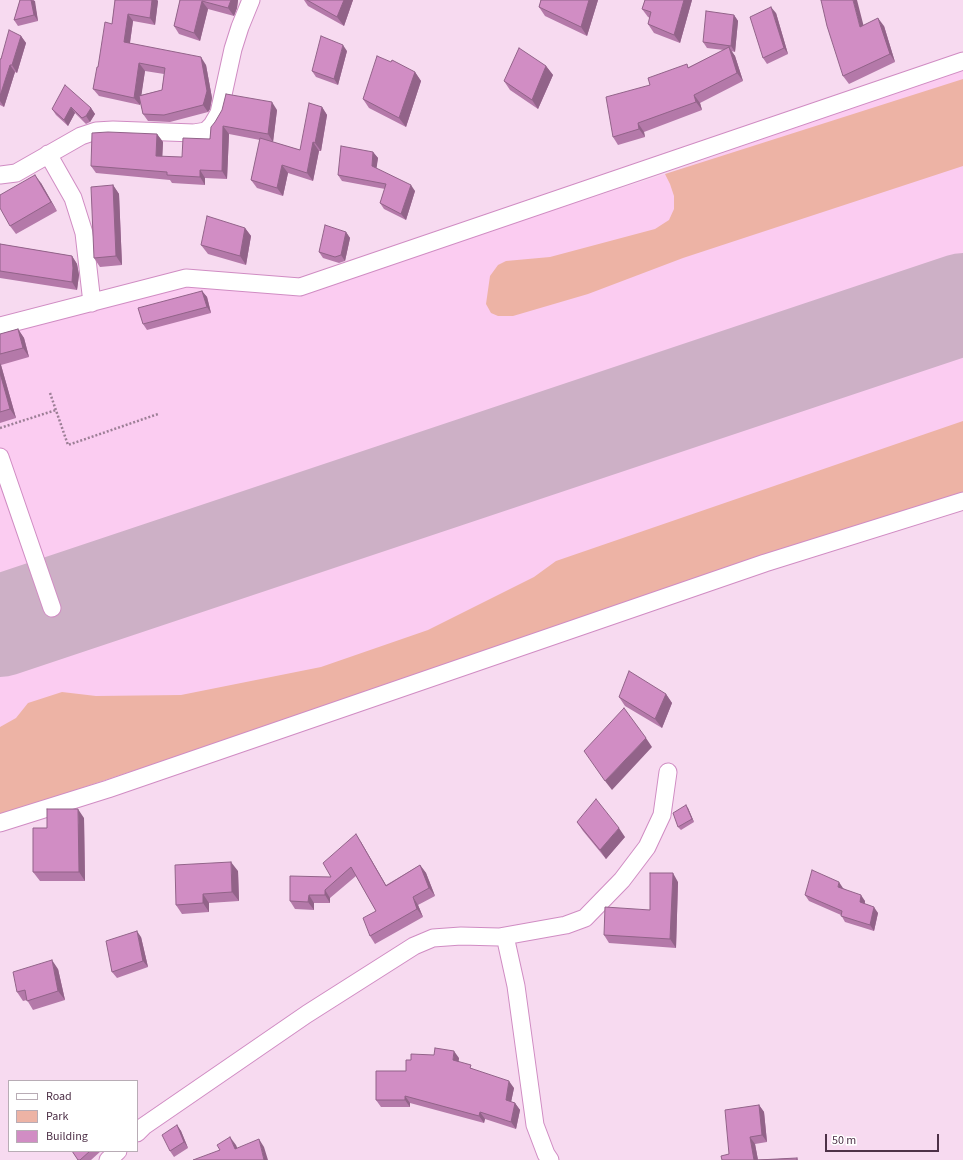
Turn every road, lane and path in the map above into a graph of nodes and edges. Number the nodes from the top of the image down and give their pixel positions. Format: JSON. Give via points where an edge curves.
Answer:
{"nodes":[{"id":1,"x":251,"y":0,"type":"edge"},
{"id":2,"x":963,"y":61,"type":"edge"},
{"id":3,"x":48,"y":154,"type":"junction"},
{"id":4,"x":0,"y":175,"type":"edge"},
{"id":5,"x":92,"y":303,"type":"junction"},
{"id":6,"x":0,"y":326,"type":"edge"},
{"id":7,"x":50,"y":393,"type":"dead end"},
{"id":8,"x":56,"y":410,"type":"junction"},
{"id":9,"x":158,"y":414,"type":"dead end"},
{"id":10,"x":0,"y":428,"type":"edge"},
{"id":11,"x":0,"y":458,"type":"edge"},
{"id":12,"x":5,"y":487,"type":"edge"},
{"id":13,"x":963,"y":501,"type":"edge"},
{"id":14,"x":52,"y":608,"type":"dead end"},
{"id":15,"x":668,"y":772,"type":"dead end"},
{"id":16,"x":0,"y":823,"type":"edge"},
{"id":17,"x":505,"y":936,"type":"junction"},
{"id":18,"x":138,"y":1132,"type":"edge"},
{"id":19,"x":117,"y":1152,"type":"edge"},
{"id":20,"x":108,"y":1160,"type":"edge"},
{"id":21,"x":550,"y":1160,"type":"edge"}],
"edges":[{"from":1,"to":3,"type":"street","via":[[233,49],[219,113],[206,131],[96,131]]},
{"from":2,"to":5,"type":"street","via":[[300,287],[186,278]]},
{"from":3,"to":4,"type":"street","via":[[16,173]]},
{"from":3,"to":5,"type":"street","via":[[73,198],[84,233]]},
{"from":5,"to":6,"type":"street"},
{"from":7,"to":8,"type":"path"},
{"from":8,"to":9,"type":"path","via":[[68,445]]},
{"from":8,"to":10,"type":"path"},
{"from":11,"to":12,"type":"street"},
{"from":12,"to":14,"type":"street"},
{"from":13,"to":16,"type":"street","via":[[765,563],[123,784]]},
{"from":15,"to":17,"type":"street","via":[[662,815],[648,847],[622,880],[585,918],[566,925]]},
{"from":17,"to":18,"type":"street","via":[[433,938],[414,946],[307,1014]]},
{"from":17,"to":21,"type":"street","via":[[516,986],[535,1125]]},
{"from":19,"to":20,"type":"street"}]}
